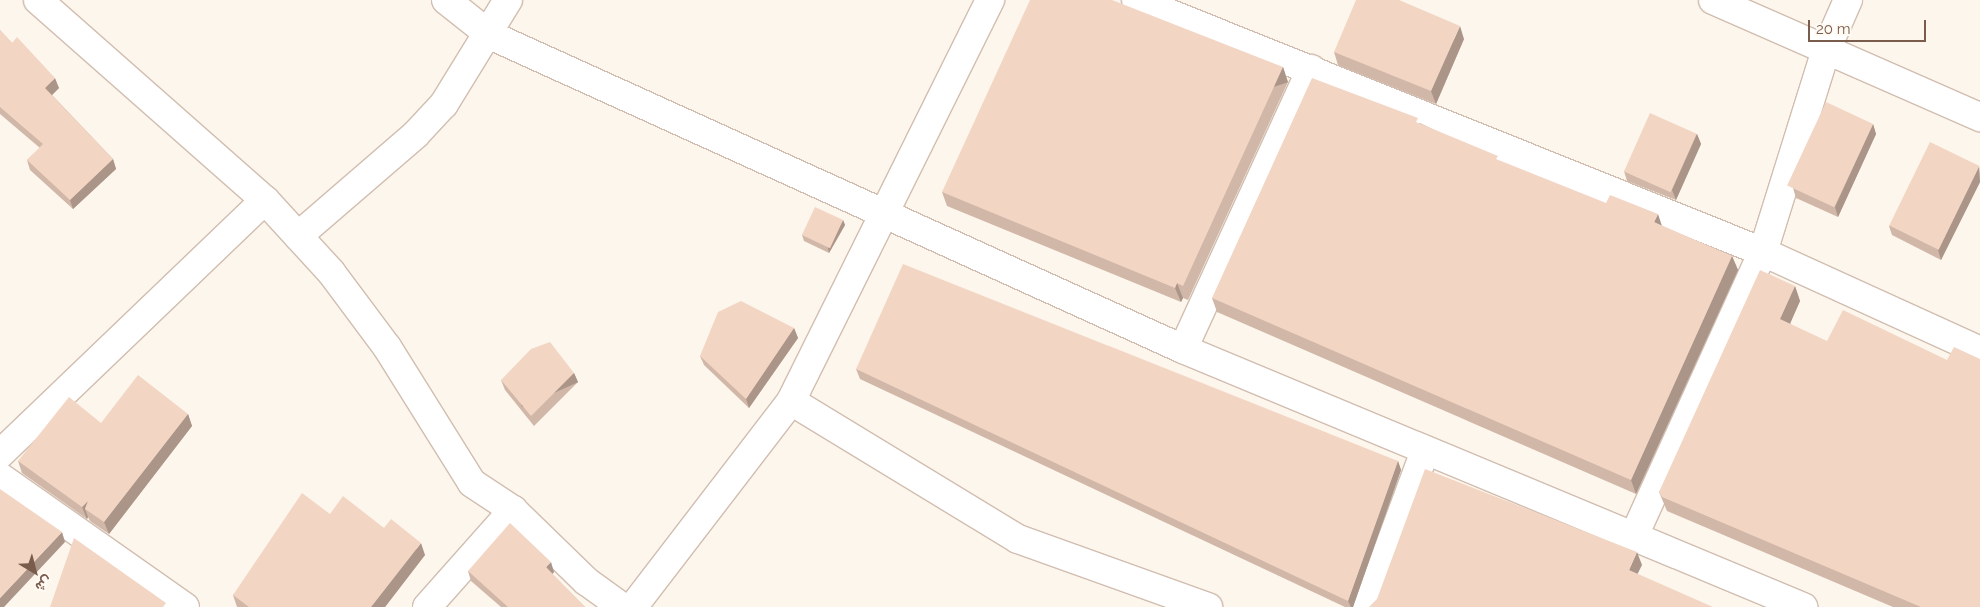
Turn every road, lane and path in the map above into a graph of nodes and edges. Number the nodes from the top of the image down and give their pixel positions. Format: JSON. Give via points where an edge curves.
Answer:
{"nodes":[{"id":1,"x":38,"y":0,"type":"edge"},
{"id":2,"x":446,"y":0,"type":"edge"},
{"id":3,"x":508,"y":0,"type":"edge"},
{"id":4,"x":990,"y":0,"type":"edge"},
{"id":5,"x":1136,"y":0,"type":"edge"},
{"id":6,"x":1713,"y":0,"type":"edge"},
{"id":7,"x":1848,"y":0,"type":"edge"},
{"id":8,"x":490,"y":35,"type":"junction"},
{"id":9,"x":1826,"y":50,"type":"junction"},
{"id":10,"x":1311,"y":69,"type":"junction"},
{"id":11,"x":1980,"y":117,"type":"edge"},
{"id":12,"x":265,"y":200,"type":"junction"},
{"id":13,"x":882,"y":213,"type":"junction"},
{"id":14,"x":298,"y":236,"type":"junction"},
{"id":15,"x":1763,"y":252,"type":"junction"},
{"id":16,"x":1183,"y":350,"type":"junction"},
{"id":17,"x":1980,"y":351,"type":"edge"},
{"id":18,"x":790,"y":401,"type":"junction"},
{"id":19,"x":1425,"y":451,"type":"junction"},
{"id":20,"x":0,"y":454,"type":"edge"},
{"id":21,"x":0,"y":477,"type":"edge"},
{"id":22,"x":513,"y":510,"type":"junction"},
{"id":23,"x":1633,"y":538,"type":"junction"},
{"id":24,"x":185,"y":607,"type":"edge"},
{"id":25,"x":427,"y":607,"type":"edge"},
{"id":26,"x":622,"y":607,"type":"edge"},
{"id":27,"x":634,"y":607,"type":"edge"},
{"id":28,"x":1206,"y":607,"type":"edge"},
{"id":29,"x":1367,"y":607,"type":"edge"},
{"id":30,"x":1803,"y":607,"type":"edge"}],
"edges":[{"from":1,"to":12,"type":"street"},
{"from":2,"to":8,"type":"street"},
{"from":3,"to":8,"type":"street"},
{"from":4,"to":13,"type":"street"},
{"from":5,"to":10,"type":"street"},
{"from":6,"to":9,"type":"street"},
{"from":7,"to":9,"type":"street"},
{"from":8,"to":13,"type":"street"},
{"from":8,"to":14,"type":"street","via":[[444,104],[416,134]]},
{"from":9,"to":11,"type":"street"},
{"from":9,"to":15,"type":"street"},
{"from":10,"to":15,"type":"street"},
{"from":10,"to":16,"type":"street"},
{"from":12,"to":14,"type":"street"},
{"from":12,"to":20,"type":"street"},
{"from":13,"to":16,"type":"street"},
{"from":13,"to":18,"type":"street","via":[[828,334]]},
{"from":14,"to":22,"type":"street","via":[[331,272],[387,347],[472,483]]},
{"from":15,"to":17,"type":"street"},
{"from":15,"to":23,"type":"street"},
{"from":16,"to":19,"type":"street"},
{"from":18,"to":27,"type":"street"},
{"from":18,"to":28,"type":"street","via":[[1018,539]]},
{"from":19,"to":23,"type":"street"},
{"from":19,"to":29,"type":"street"},
{"from":21,"to":24,"type":"street"},
{"from":22,"to":25,"type":"street"},
{"from":22,"to":26,"type":"street","via":[[586,581]]},
{"from":23,"to":30,"type":"street"}]}
